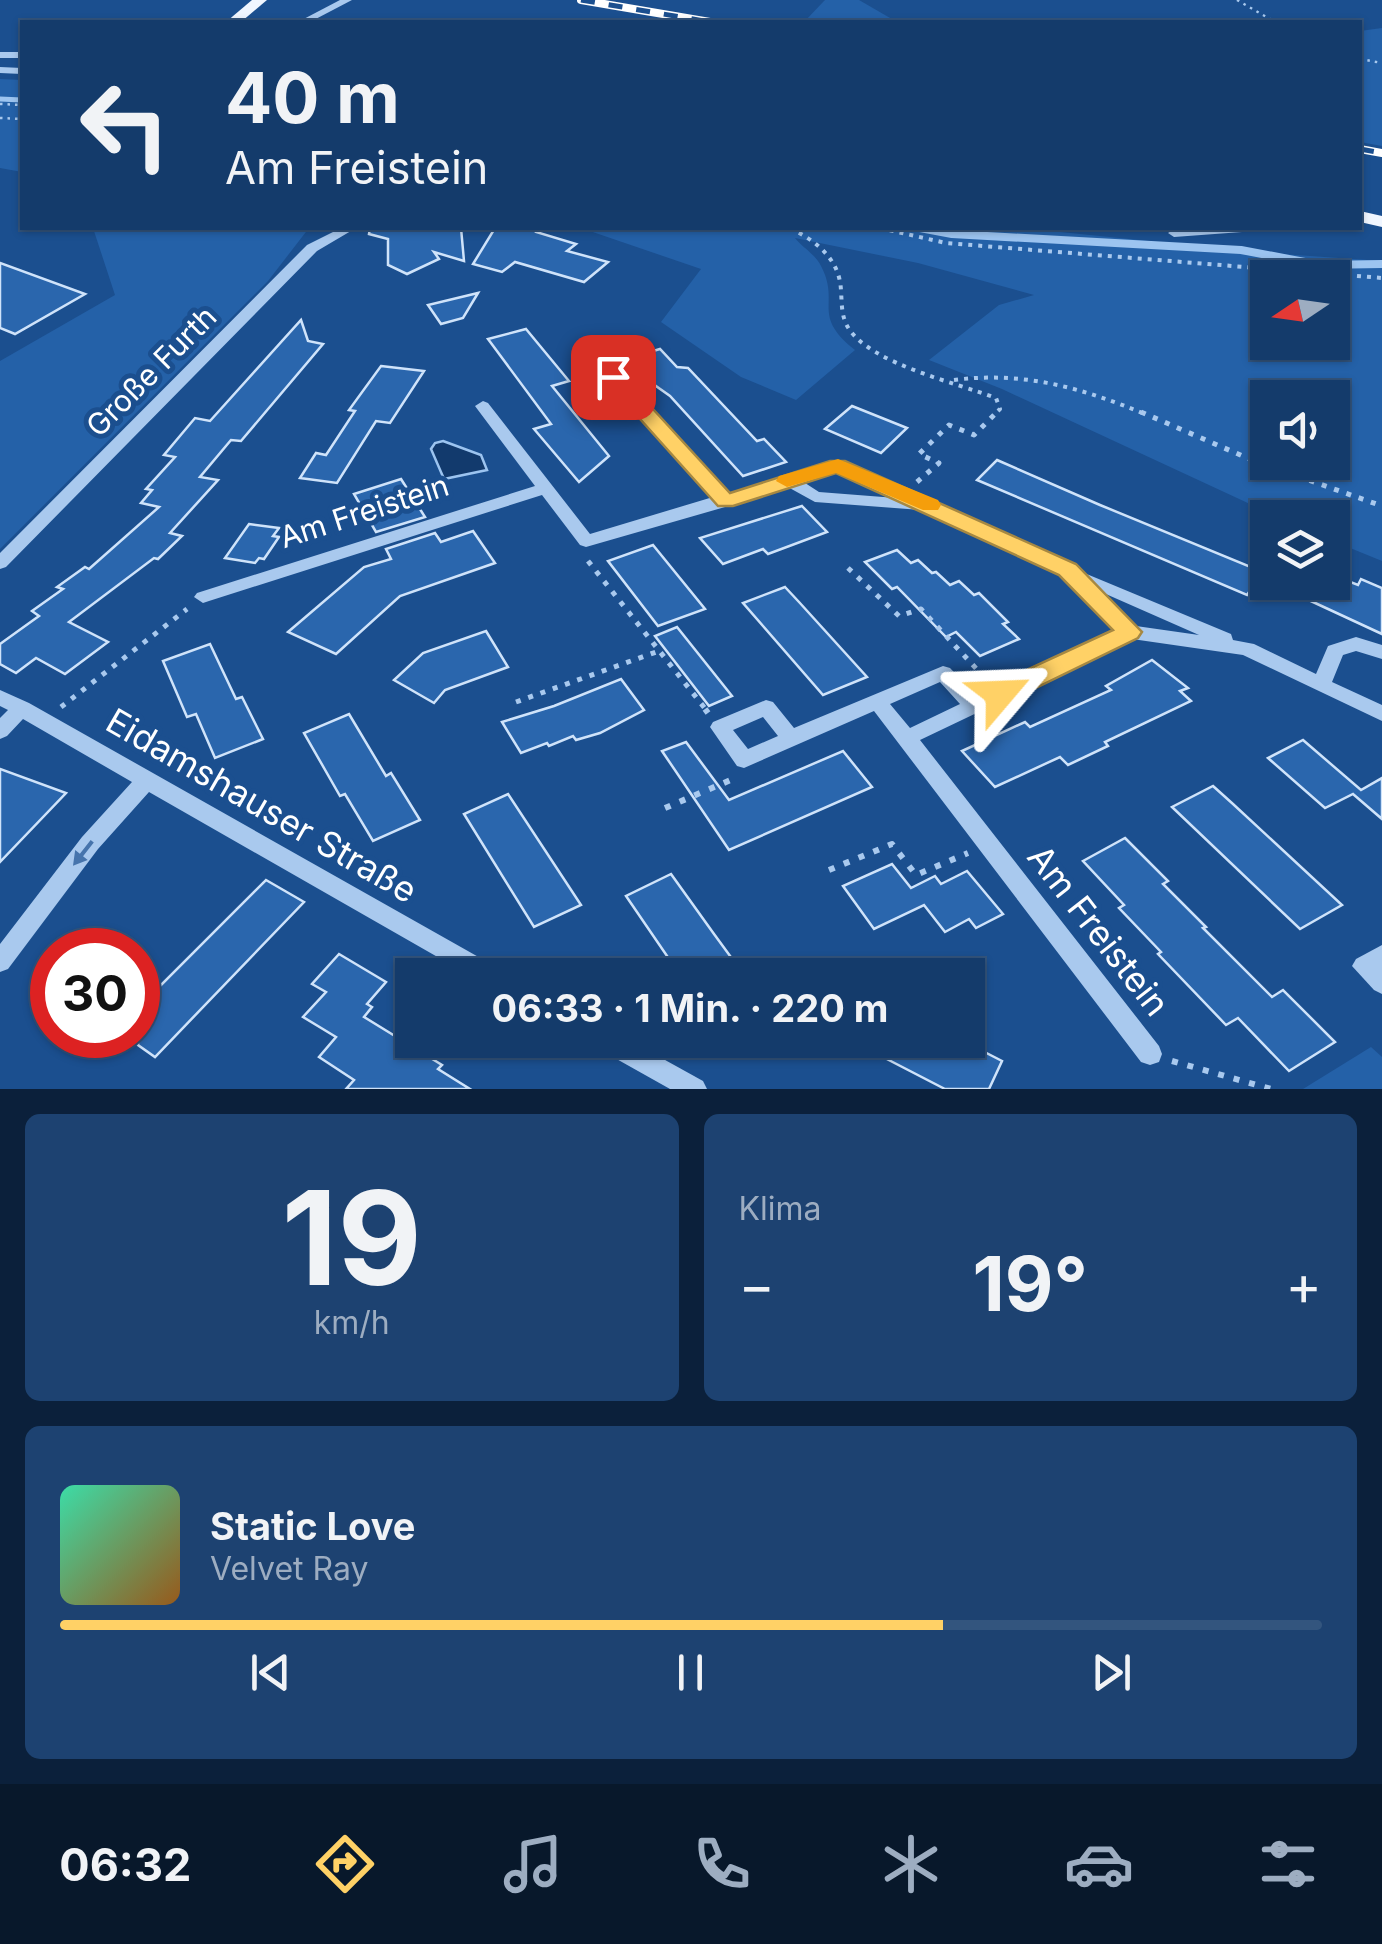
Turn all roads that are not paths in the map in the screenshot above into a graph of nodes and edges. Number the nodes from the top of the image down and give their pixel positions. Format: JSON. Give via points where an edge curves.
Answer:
{"nodes":[{"id":1,"x":260,"y":0,"type":"edge"},
{"id":2,"x":347,"y":0,"type":"edge"},
{"id":3,"x":235,"y":20,"type":"edge"},
{"id":4,"x":307,"y":20,"type":"edge"},
{"id":5,"x":346,"y":230,"type":"edge"},
{"id":6,"x":1219,"y":230,"type":"edge"},
{"id":7,"x":1174,"y":234,"type":"dead end"},
{"id":8,"x":613,"y":377,"type":"dead end"},
{"id":9,"x":483,"y":406,"type":"dead end"},
{"id":10,"x":788,"y":480,"type":"junction"},
{"id":11,"x":545,"y":488,"type":"junction"},
{"id":12,"x":726,"y":502,"type":"junction"},
{"id":13,"x":931,"y":506,"type":"junction"},
{"id":14,"x":0,"y":564,"type":"edge"},
{"id":15,"x":1068,"y":570,"type":"junction"},
{"id":16,"x":203,"y":596,"type":"road end"},
{"id":17,"x":1130,"y":632,"type":"junction"},
{"id":18,"x":1248,"y":649,"type":"junction"},
{"id":19,"x":1382,"y":652,"type":"edge"},
{"id":20,"x":1321,"y":684,"type":"junction"},
{"id":21,"x":0,"y":697,"type":"edge"},
{"id":22,"x":878,"y":702,"type":"junction"},
{"id":23,"x":974,"y":706,"type":"junction"},
{"id":24,"x":22,"y":708,"type":"junction"},
{"id":25,"x":1382,"y":714,"type":"edge"},
{"id":26,"x":0,"y":731,"type":"edge"},
{"id":27,"x":791,"y":738,"type":"junction"},
{"id":28,"x":907,"y":738,"type":"junction"},
{"id":29,"x":147,"y":780,"type":"junction"},
{"id":30,"x":1382,"y":955,"type":"edge"},
{"id":31,"x":460,"y":958,"type":"edge"},
{"id":32,"x":0,"y":962,"type":"edge"},
{"id":33,"x":1382,"y":983,"type":"edge"},
{"id":34,"x":1150,"y":1054,"type":"road end"},
{"id":35,"x":638,"y":1058,"type":"edge"},
{"id":36,"x":694,"y":1089,"type":"edge"}],
"edges":[{"from":1,"to":3,"type":"main road"},
{"from":2,"to":4,"type":"street"},
{"from":5,"to":14,"type":"street","name":"Große Furth","via":[[312,248]]},
{"from":6,"to":7,"type":"street"},
{"from":8,"to":12,"type":"street"},
{"from":9,"to":11,"type":"street"},
{"from":10,"to":12,"type":"street"},
{"from":10,"to":13,"type":"street","via":[[815,496]]},
{"from":10,"to":13,"type":"street","via":[[838,466]]},
{"from":11,"to":12,"type":"street","via":[[586,541]]},
{"from":11,"to":16,"type":"street","name":"Am Freistein"},
{"from":13,"to":15,"type":"street"},
{"from":15,"to":17,"type":"street"},
{"from":15,"to":18,"type":"street"},
{"from":17,"to":18,"type":"street"},
{"from":17,"to":23,"type":"street"},
{"from":18,"to":20,"type":"street"},
{"from":19,"to":20,"type":"street","via":[[1356,644],[1335,651]]},
{"from":20,"to":25,"type":"street"},
{"from":21,"to":24,"type":"street","name":"Eidamshauser Straße"},
{"from":22,"to":23,"type":"street","via":[[943,673]]},
{"from":22,"to":27,"type":"street"},
{"from":22,"to":28,"type":"street","name":"Am Freistein"},
{"from":23,"to":28,"type":"street"},
{"from":24,"to":26,"type":"street"},
{"from":24,"to":29,"type":"street","name":"Eidamshauser Straße"},
{"from":27,"to":27,"type":"street","via":[[766,708],[720,727],[744,760]]},
{"from":28,"to":34,"type":"street","name":"Am Freistein"},
{"from":29,"to":31,"type":"street","name":"Eidamshauser Straße"},
{"from":29,"to":32,"type":"street","one_way":true},
{"from":30,"to":33,"type":"street","via":[[1364,966]]},
{"from":35,"to":36,"type":"street"}]}
